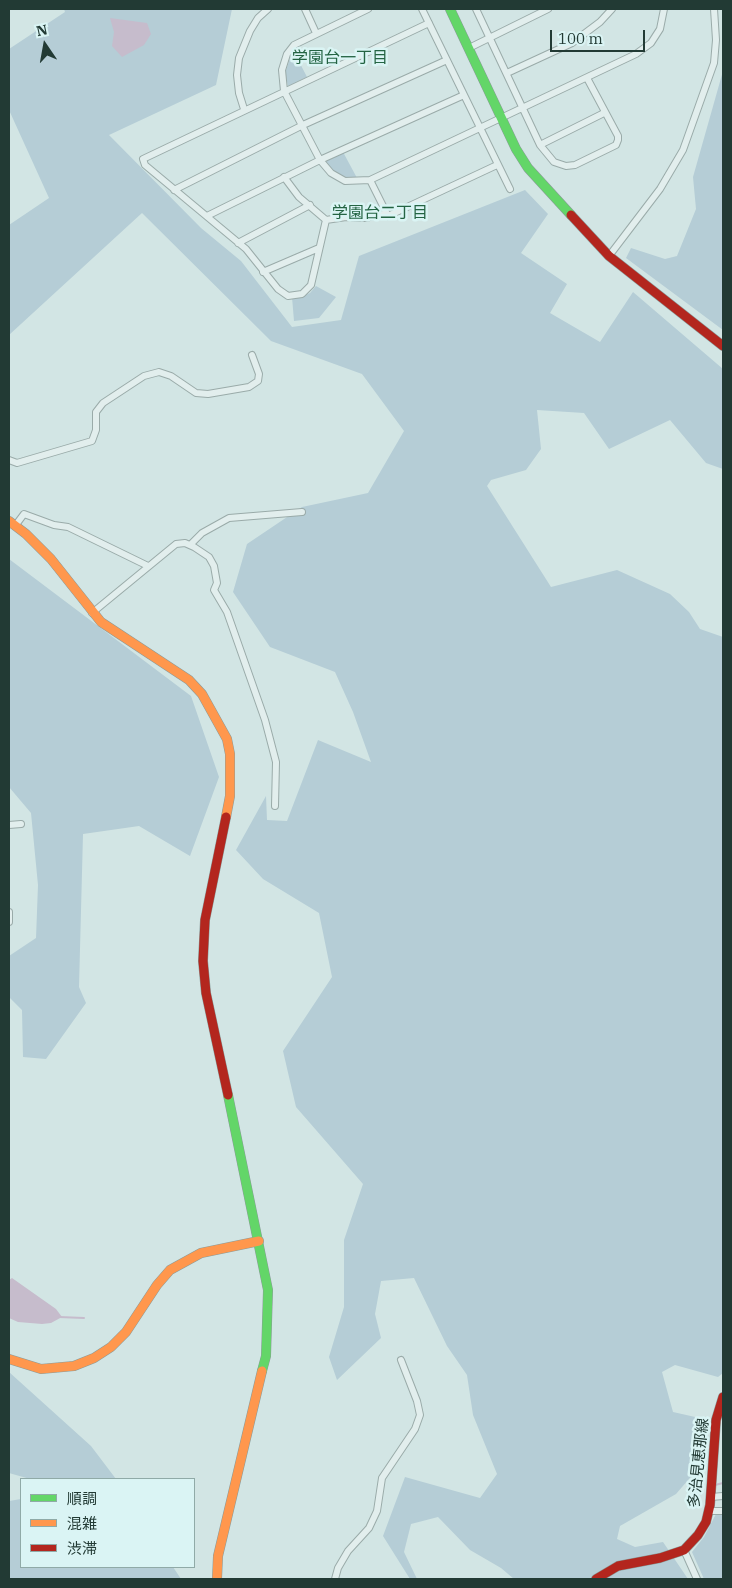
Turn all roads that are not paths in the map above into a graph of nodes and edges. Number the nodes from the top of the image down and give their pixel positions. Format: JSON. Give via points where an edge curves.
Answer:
{"nodes":[{"id":1,"x":268,"y":9,"type":"edge"},
{"id":2,"x":305,"y":9,"type":"edge"},
{"id":3,"x":368,"y":9,"type":"edge"},
{"id":4,"x":422,"y":9,"type":"edge"},
{"id":5,"x":450,"y":9,"type":"edge"},
{"id":6,"x":476,"y":9,"type":"edge"},
{"id":7,"x":548,"y":9,"type":"edge"},
{"id":8,"x":612,"y":9,"type":"edge"},
{"id":9,"x":664,"y":9,"type":"edge"},
{"id":10,"x":714,"y":9,"type":"edge"},
{"id":11,"x":429,"y":22,"type":"junction"},
{"id":12,"x":316,"y":33,"type":"junction"},
{"id":13,"x":490,"y":39,"type":"junction"},
{"id":14,"x":469,"y":48,"type":"junction"},
{"id":15,"x":447,"y":60,"type":"junction"},
{"id":16,"x":507,"y":73,"type":"junction"},
{"id":17,"x":587,"y":78,"type":"junction"},
{"id":18,"x":284,"y":91,"type":"junction"},
{"id":19,"x":464,"y":95,"type":"junction"},
{"id":20,"x":523,"y":108,"type":"junction"},
{"id":21,"x":244,"y":109,"type":"junction"},
{"id":22,"x":604,"y":113,"type":"junction"},
{"id":23,"x":502,"y":118,"type":"junction"},
{"id":24,"x":303,"y":126,"type":"junction"},
{"id":25,"x":479,"y":128,"type":"junction"},
{"id":26,"x":540,"y":145,"type":"junction"},
{"id":27,"x":320,"y":160,"type":"junction"},
{"id":28,"x":497,"y":165,"type":"junction"},
{"id":29,"x":284,"y":177,"type":"junction"},
{"id":30,"x":370,"y":180,"type":"junction"},
{"id":31,"x":510,"y":189,"type":"dead end"},
{"id":32,"x":174,"y":190,"type":"junction"},
{"id":33,"x":310,"y":205,"type":"junction"},
{"id":34,"x":207,"y":216,"type":"junction"},
{"id":35,"x":388,"y":216,"type":"junction"},
{"id":36,"x":326,"y":220,"type":"junction"},
{"id":37,"x":238,"y":243,"type":"junction"},
{"id":38,"x":319,"y":248,"type":"junction"},
{"id":39,"x":609,"y":256,"type":"junction"},
{"id":40,"x":263,"y":272,"type":"junction"},
{"id":41,"x":723,"y":346,"type":"edge"},
{"id":42,"x":252,"y":354,"type":"dead end"},
{"id":43,"x":9,"y":460,"type":"edge"},
{"id":44,"x":302,"y":512,"type":"dead end"},
{"id":45,"x":12,"y":523,"type":"edge"},
{"id":46,"x":190,"y":545,"type":"junction"},
{"id":47,"x":148,"y":566,"type":"junction"},
{"id":48,"x":92,"y":613,"type":"junction"},
{"id":49,"x":275,"y":806,"type":"dead end"},
{"id":50,"x":21,"y":824,"type":"dead end"},
{"id":51,"x":9,"y":825,"type":"edge"},
{"id":52,"x":9,"y":912,"type":"edge"},
{"id":53,"x":9,"y":922,"type":"edge"},
{"id":54,"x":259,"y":1241,"type":"junction"},
{"id":55,"x":9,"y":1359,"type":"edge"},
{"id":56,"x":400,"y":1360,"type":"dead end"},
{"id":57,"x":723,"y":1397,"type":"edge"},
{"id":58,"x":723,"y":1496,"type":"edge"},
{"id":59,"x":711,"y":1497,"type":"junction"},
{"id":60,"x":709,"y":1511,"type":"junction"},
{"id":61,"x":723,"y":1511,"type":"edge"},
{"id":62,"x":684,"y":1550,"type":"junction"},
{"id":63,"x":217,"y":1579,"type":"edge"},
{"id":64,"x":334,"y":1579,"type":"edge"},
{"id":65,"x":596,"y":1579,"type":"edge"},
{"id":66,"x":698,"y":1579,"type":"edge"}],
"edges":[{"from":1,"to":21,"type":"street","via":[[250,31],[239,58],[237,75]]},
{"from":2,"to":12,"type":"street"},
{"from":3,"to":12,"type":"street"},
{"from":4,"to":11,"type":"street"},
{"from":5,"to":14,"type":"street"},
{"from":6,"to":13,"type":"street"},
{"from":7,"to":13,"type":"street"},
{"from":8,"to":16,"type":"street","via":[[572,43]]},
{"from":9,"to":17,"type":"street","via":[[663,23],[651,43]]},
{"from":10,"to":39,"type":"street","via":[[714,63],[683,150],[660,189]]},
{"from":11,"to":15,"type":"street"},
{"from":11,"to":18,"type":"street"},
{"from":12,"to":18,"type":"street","via":[[294,45],[287,54],[282,70]]},
{"from":13,"to":14,"type":"street"},
{"from":13,"to":16,"type":"street"},
{"from":14,"to":23,"type":"street"},
{"from":15,"to":19,"type":"street"},
{"from":15,"to":24,"type":"street"},
{"from":16,"to":20,"type":"street"},
{"from":17,"to":20,"type":"street"},
{"from":17,"to":22,"type":"street"},
{"from":18,"to":21,"type":"street"},
{"from":18,"to":24,"type":"street"},
{"from":19,"to":25,"type":"street"},
{"from":19,"to":27,"type":"street"},
{"from":20,"to":23,"type":"street"},
{"from":20,"to":26,"type":"street"},
{"from":21,"to":32,"type":"street","via":[[142,159]]},
{"from":22,"to":26,"type":"street"},
{"from":22,"to":26,"type":"street","via":[[618,136],[616,145],[575,165],[566,166],[554,162]]},
{"from":23,"to":25,"type":"street"},
{"from":23,"to":39,"type":"street","via":[[528,168]]},
{"from":24,"to":27,"type":"street"},
{"from":24,"to":32,"type":"street"},
{"from":25,"to":28,"type":"street"},
{"from":25,"to":30,"type":"street"},
{"from":27,"to":29,"type":"street"},
{"from":27,"to":30,"type":"street","via":[[331,173],[344,181]]},
{"from":28,"to":31,"type":"street"},
{"from":28,"to":35,"type":"street"},
{"from":29,"to":33,"type":"street","via":[[299,197]]},
{"from":29,"to":34,"type":"street"},
{"from":30,"to":35,"type":"street"},
{"from":32,"to":34,"type":"street"},
{"from":33,"to":36,"type":"street"},
{"from":33,"to":37,"type":"street"},
{"from":34,"to":37,"type":"street"},
{"from":35,"to":36,"type":"street"},
{"from":36,"to":38,"type":"street"},
{"from":37,"to":40,"type":"street"},
{"from":38,"to":40,"type":"street"},
{"from":38,"to":40,"type":"street","via":[[311,285],[302,294],[285,295]]},
{"from":39,"to":41,"type":"street"},
{"from":42,"to":43,"type":"street","via":[[259,374],[258,381],[249,387],[196,393],[170,376],[159,372],[149,374],[96,412],[92,441],[17,463]]},
{"from":44,"to":46,"type":"street","via":[[229,518],[202,533]]},
{"from":45,"to":47,"type":"street","via":[[24,514],[68,527]]},
{"from":45,"to":48,"type":"street","via":[[51,559]]},
{"from":46,"to":47,"type":"street","via":[[176,544]]},
{"from":46,"to":49,"type":"street","via":[[209,557],[214,566],[217,583],[214,590],[227,612],[265,720],[276,762]]},
{"from":47,"to":48,"type":"street"},
{"from":48,"to":54,"type":"street","via":[[126,640],[188,680],[212,708],[227,739],[231,765],[230,796],[205,920],[203,961],[206,993]]},
{"from":50,"to":51,"type":"street"},
{"from":52,"to":53,"type":"street"},
{"from":54,"to":55,"type":"street","via":[[201,1254],[170,1270],[126,1332],[112,1347],[94,1358],[74,1366],[41,1368]]},
{"from":54,"to":63,"type":"street","via":[[268,1290],[266,1356],[218,1556]]},
{"from":56,"to":64,"type":"street","via":[[420,1416],[415,1429],[382,1478],[377,1511],[369,1528],[348,1552]]},
{"from":57,"to":59,"type":"street","name":"多治見恵那線","via":[[716,1420]]},
{"from":58,"to":59,"type":"street"},
{"from":59,"to":60,"type":"street","name":"多治見恵那線"},
{"from":60,"to":61,"type":"street"},
{"from":60,"to":62,"type":"street","name":"多治見恵那線","via":[[694,1541]]},
{"from":62,"to":65,"type":"street","via":[[618,1566]]},
{"from":62,"to":66,"type":"street"}]}
